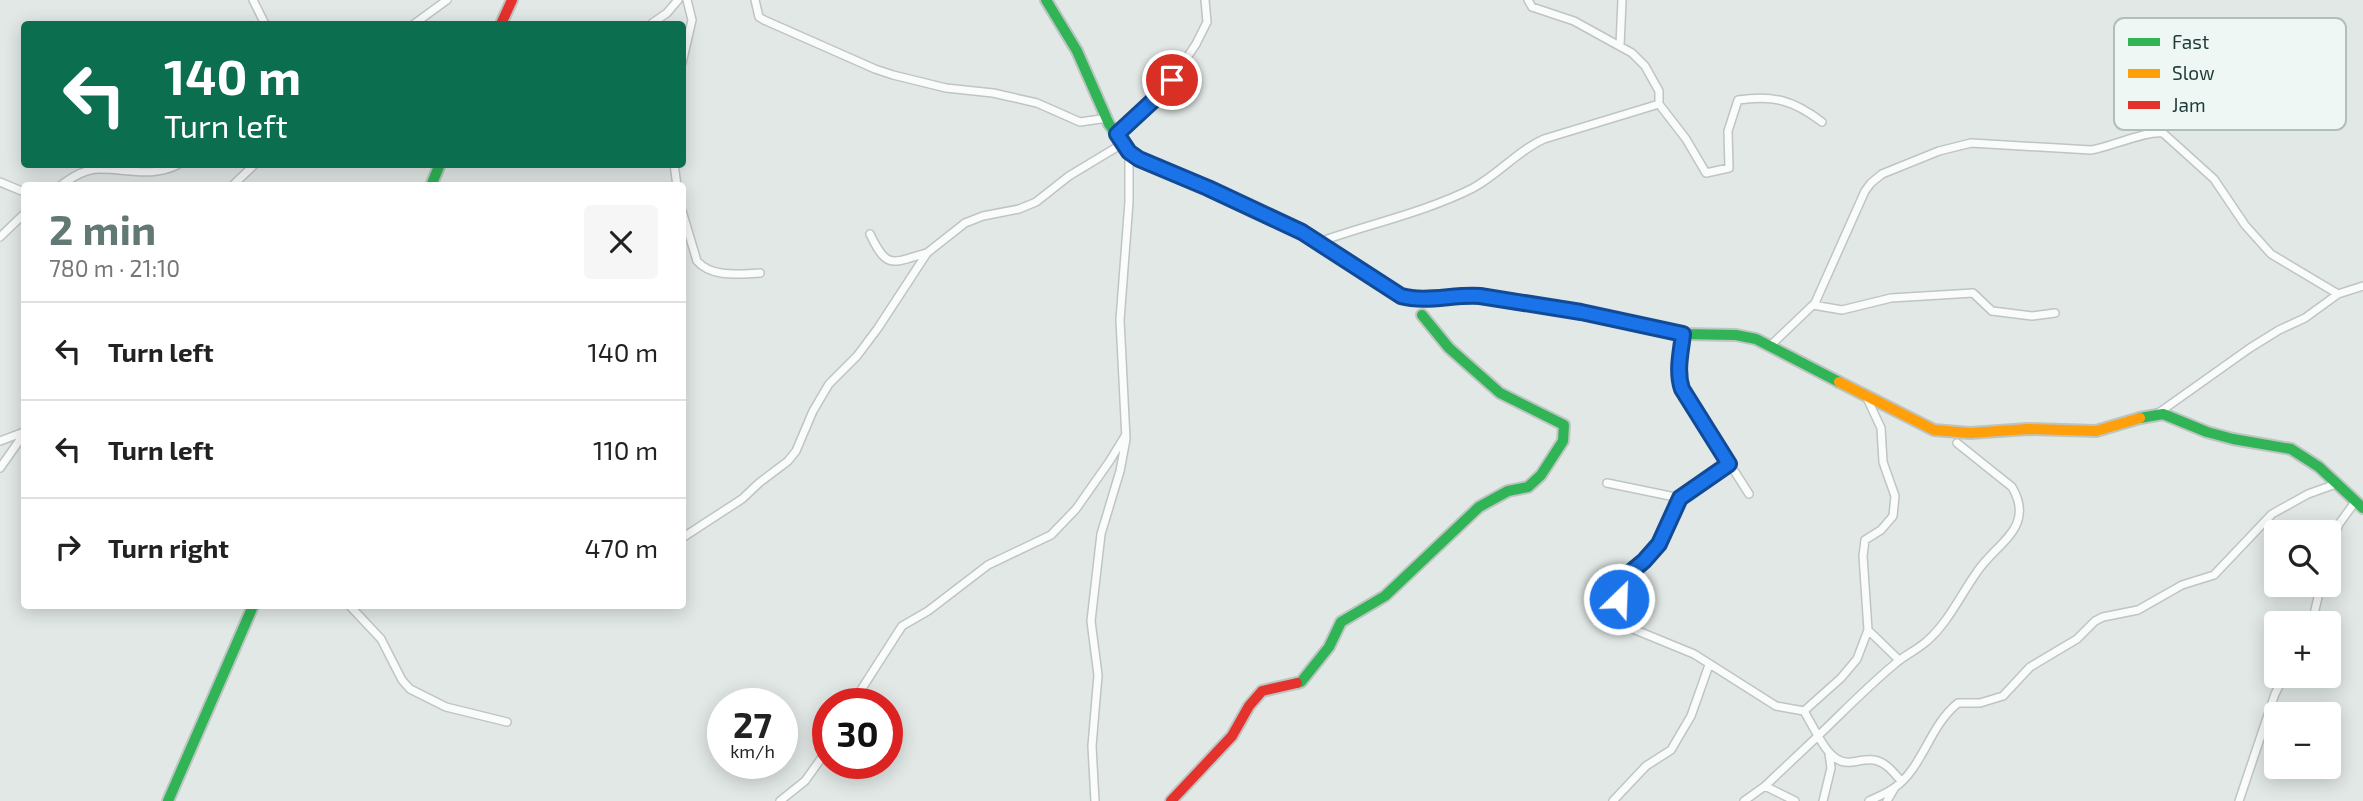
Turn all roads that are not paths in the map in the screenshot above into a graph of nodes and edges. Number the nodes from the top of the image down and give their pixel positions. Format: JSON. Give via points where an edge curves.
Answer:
{"nodes":[{"id":1,"x":253,"y":0,"type":"edge"},
{"id":2,"x":447,"y":0,"type":"edge"},
{"id":3,"x":512,"y":0,"type":"edge"},
{"id":4,"x":678,"y":0,"type":"edge"},
{"id":5,"x":687,"y":0,"type":"edge"},
{"id":6,"x":755,"y":0,"type":"edge"},
{"id":7,"x":1046,"y":0,"type":"edge"},
{"id":8,"x":1205,"y":0,"type":"edge"},
{"id":9,"x":1528,"y":0,"type":"edge"},
{"id":10,"x":1622,"y":0,"type":"edge"},
{"id":11,"x":264,"y":21,"type":"edge"},
{"id":12,"x":418,"y":21,"type":"edge"},
{"id":13,"x":502,"y":21,"type":"edge"},
{"id":14,"x":655,"y":21,"type":"edge"},
{"id":15,"x":686,"y":46,"type":"edge"},
{"id":16,"x":1620,"y":46,"type":"junction"},
{"id":17,"x":1659,"y":104,"type":"junction"},
{"id":18,"x":1108,"y":118,"type":"junction"},
{"id":19,"x":1822,"y":122,"type":"dead end"},
{"id":20,"x":1123,"y":143,"type":"junction"},
{"id":21,"x":99,"y":168,"type":"edge"},
{"id":22,"x":99,"y":168,"type":"edge"},
{"id":23,"x":172,"y":168,"type":"edge"},
{"id":24,"x":251,"y":168,"type":"edge"},
{"id":25,"x":0,"y":182,"type":"edge"},
{"id":26,"x":67,"y":182,"type":"edge"},
{"id":27,"x":236,"y":182,"type":"edge"},
{"id":28,"x":21,"y":191,"type":"edge"},
{"id":29,"x":21,"y":217,"type":"edge"},
{"id":30,"x":686,"y":225,"type":"edge"},
{"id":31,"x":870,"y":234,"type":"dead end"},
{"id":32,"x":0,"y":237,"type":"edge"},
{"id":33,"x":1319,"y":242,"type":"junction"},
{"id":34,"x":927,"y":253,"type":"junction"},
{"id":35,"x":760,"y":273,"type":"dead end"},
{"id":36,"x":2363,"y":286,"type":"edge"},
{"id":37,"x":2338,"y":294,"type":"junction"},
{"id":38,"x":1813,"y":305,"type":"junction"},
{"id":39,"x":2055,"y":313,"type":"dead end"},
{"id":40,"x":1422,"y":315,"type":"dead end"},
{"id":41,"x":1683,"y":334,"type":"junction"},
{"id":42,"x":1771,"y":345,"type":"junction"},
{"id":43,"x":1866,"y":395,"type":"junction"},
{"id":44,"x":2157,"y":414,"type":"junction"},
{"id":45,"x":1126,"y":432,"type":"junction"},
{"id":46,"x":21,"y":434,"type":"edge"},
{"id":47,"x":21,"y":437,"type":"edge"},
{"id":48,"x":0,"y":441,"type":"edge"},
{"id":49,"x":1957,"y":443,"type":"dead end"},
{"id":50,"x":1729,"y":464,"type":"junction"},
{"id":51,"x":0,"y":468,"type":"edge"},
{"id":52,"x":1607,"y":483,"type":"dead end"},
{"id":53,"x":2336,"y":484,"type":"junction"},
{"id":54,"x":1749,"y":494,"type":"dead end"},
{"id":55,"x":1680,"y":498,"type":"junction"},
{"id":56,"x":2359,"y":505,"type":"edge"},
{"id":57,"x":2341,"y":522,"type":"edge"},
{"id":58,"x":686,"y":535,"type":"edge"},
{"id":59,"x":252,"y":609,"type":"edge"},
{"id":60,"x":353,"y":609,"type":"edge"},
{"id":61,"x":1868,"y":630,"type":"junction"},
{"id":62,"x":1899,"y":660,"type":"junction"},
{"id":63,"x":1709,"y":665,"type":"junction"},
{"id":64,"x":862,"y":688,"type":"edge"},
{"id":65,"x":2278,"y":688,"type":"edge"},
{"id":66,"x":1804,"y":711,"type":"junction"},
{"id":67,"x":507,"y":722,"type":"dead end"},
{"id":68,"x":1818,"y":736,"type":"junction"},
{"id":69,"x":1829,"y":753,"type":"junction"},
{"id":70,"x":812,"y":771,"type":"edge"},
{"id":71,"x":1901,"y":780,"type":"junction"},
{"id":72,"x":1765,"y":786,"type":"junction"},
{"id":73,"x":1894,"y":789,"type":"junction"},
{"id":74,"x":168,"y":801,"type":"edge"},
{"id":75,"x":780,"y":801,"type":"edge"},
{"id":76,"x":1095,"y":801,"type":"edge"},
{"id":77,"x":1171,"y":801,"type":"edge"},
{"id":78,"x":1612,"y":801,"type":"edge"},
{"id":79,"x":1744,"y":801,"type":"edge"},
{"id":80,"x":1795,"y":801,"type":"edge"},
{"id":81,"x":1823,"y":801,"type":"edge"},
{"id":82,"x":1869,"y":801,"type":"edge"},
{"id":83,"x":1887,"y":801,"type":"edge"},
{"id":84,"x":2239,"y":801,"type":"edge"}],
"edges":[{"from":1,"to":11,"type":"street"},
{"from":2,"to":12,"type":"street"},
{"from":3,"to":13,"type":"main road"},
{"from":4,"to":14,"type":"street"},
{"from":5,"to":15,"type":"street","via":[[692,20]]},
{"from":6,"to":18,"type":"street","via":[[764,20],[875,69],[946,88],[1038,103],[1080,122]]},
{"from":7,"to":18,"type":"main road"},
{"from":8,"to":20,"type":"street","via":[[1207,22],[1196,44]]},
{"from":9,"to":16,"type":"street","via":[[1532,7],[1574,21]]},
{"from":10,"to":16,"type":"street"},
{"from":16,"to":17,"type":"street","via":[[1645,66],[1659,91]]},
{"from":17,"to":19,"type":"street","via":[[1706,173],[1729,168],[1728,131],[1738,100],[1764,96],[1801,106]]},
{"from":17,"to":33,"type":"street","via":[[1544,139],[1528,146],[1496,174],[1447,200]]},
{"from":18,"to":20,"type":"main road"},
{"from":20,"to":33,"type":"main road","via":[[1139,159],[1243,203]]},
{"from":20,"to":34,"type":"street","via":[[1036,202],[965,223]]},
{"from":20,"to":45,"type":"street","via":[[1129,202],[1120,320]]},
{"from":21,"to":23,"type":"street","via":[[149,173]]},
{"from":22,"to":26,"type":"street"},
{"from":24,"to":27,"type":"street"},
{"from":25,"to":28,"type":"street"},
{"from":29,"to":32,"type":"street"},
{"from":30,"to":35,"type":"street","via":[[701,266],[725,274]]},
{"from":31,"to":34,"type":"street","via":[[888,260]]},
{"from":33,"to":41,"type":"main road","via":[[1406,298],[1480,296]]},
{"from":34,"to":58,"type":"street","via":[[878,328],[829,384],[788,461],[742,499]]},
{"from":36,"to":37,"type":"street"},
{"from":37,"to":38,"type":"street","via":[[2271,254],[2214,179],[2158,132],[2091,150],[1971,143],[1882,174],[1865,191]]},
{"from":37,"to":44,"type":"street","via":[[2250,348]]},
{"from":38,"to":39,"type":"street","via":[[1842,310],[1891,298],[1973,293],[1992,311],[2032,316]]},
{"from":38,"to":42,"type":"street"},
{"from":40,"to":77,"type":"main road","via":[[1449,348],[1500,393],[1564,425],[1563,441],[1528,487],[1508,491],[1479,508],[1385,596],[1341,622],[1329,647],[1301,682],[1262,691],[1232,736]]},
{"from":41,"to":42,"type":"main road","via":[[1736,335]]},
{"from":41,"to":50,"type":"street","via":[[1682,389]]},
{"from":42,"to":43,"type":"main road"},
{"from":43,"to":44,"type":"main road","via":[[1934,430],[1952,433],[2096,430]]},
{"from":43,"to":61,"type":"street","via":[[1881,428],[1883,462],[1895,496],[1893,516],[1865,540]]},
{"from":44,"to":53,"type":"main road","via":[[2233,439],[2291,449]]},
{"from":45,"to":64,"type":"street","via":[[1076,509],[1056,529],[988,565],[907,622]]},
{"from":45,"to":76,"type":"street","via":[[1101,534],[1093,596],[1091,621],[1098,676],[1092,747]]},
{"from":46,"to":48,"type":"street"},
{"from":47,"to":51,"type":"street"},
{"from":49,"to":62,"type":"street","via":[[2012,487],[2018,497],[2018,519],[2011,535],[1979,568],[1939,628]]},
{"from":50,"to":54,"type":"street"},
{"from":50,"to":55,"type":"street"},
{"from":52,"to":55,"type":"street"},
{"from":53,"to":56,"type":"main road"},
{"from":53,"to":71,"type":"street","via":[[2272,514],[2214,575],[2182,584],[2138,610],[2095,621],[2077,639],[2030,667],[2003,696],[1958,703],[1941,719]]},
{"from":55,"to":63,"type":"street","via":[[1659,544],[1620,581],[1619,599],[1633,629],[1694,654]]},
{"from":56,"to":57,"type":"street"},
{"from":59,"to":74,"type":"main road"},
{"from":60,"to":67,"type":"street","via":[[381,639],[402,680],[414,692],[446,707]]},
{"from":61,"to":62,"type":"street"},
{"from":61,"to":66,"type":"street","via":[[1857,659]]},
{"from":62,"to":68,"type":"street"},
{"from":63,"to":66,"type":"street","via":[[1776,706]]},
{"from":63,"to":78,"type":"street","via":[[1691,716],[1671,750],[1646,766]]},
{"from":65,"to":84,"type":"street"},
{"from":66,"to":68,"type":"street"},
{"from":68,"to":69,"type":"street"},
{"from":68,"to":72,"type":"street"},
{"from":69,"to":71,"type":"street","via":[[1846,763],[1884,763]]},
{"from":69,"to":81,"type":"street","via":[[1831,768]]},
{"from":70,"to":75,"type":"street"},
{"from":71,"to":73,"type":"street"},
{"from":72,"to":79,"type":"street"},
{"from":72,"to":80,"type":"street"},
{"from":73,"to":82,"type":"street"},
{"from":73,"to":83,"type":"street"}]}
